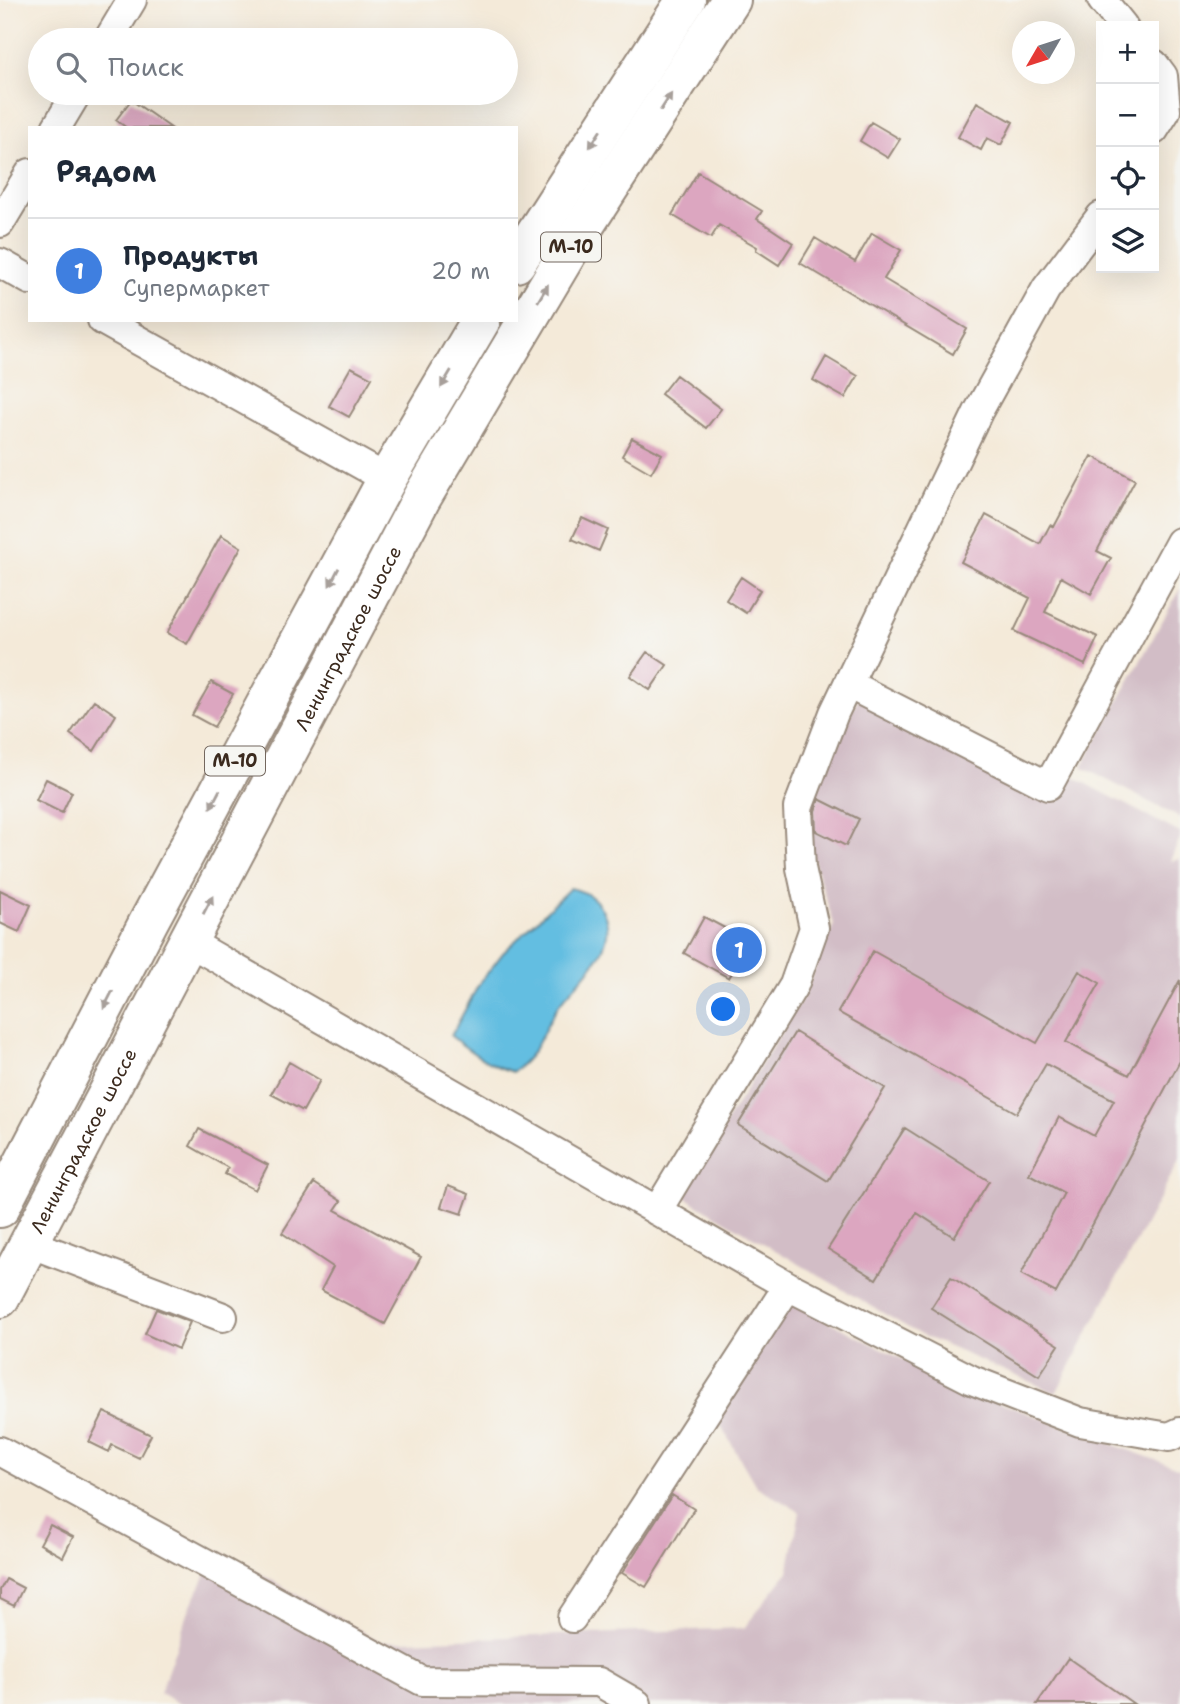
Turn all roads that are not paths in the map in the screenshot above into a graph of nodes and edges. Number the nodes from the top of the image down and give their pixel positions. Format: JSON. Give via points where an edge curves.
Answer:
{"nodes":[{"id":1,"x":132,"y":0,"type":"edge"},
{"id":2,"x":686,"y":0,"type":"edge"},
{"id":3,"x":731,"y":0,"type":"edge"},
{"id":4,"x":1102,"y":0,"type":"edge"},
{"id":5,"x":1119,"y":21,"type":"edge"},
{"id":6,"x":115,"y":28,"type":"edge"},
{"id":7,"x":1159,"y":71,"type":"edge"},
{"id":8,"x":70,"y":105,"type":"edge"},
{"id":9,"x":1159,"y":122,"type":"edge"},
{"id":10,"x":57,"y":126,"type":"edge"},
{"id":11,"x":28,"y":176,"type":"edge"},
{"id":12,"x":0,"y":223,"type":"edge"},
{"id":13,"x":1096,"y":223,"type":"edge"},
{"id":14,"x":518,"y":260,"type":"edge"},
{"id":15,"x":0,"y":263,"type":"edge"},
{"id":16,"x":28,"y":279,"type":"edge"},
{"id":17,"x":106,"y":322,"type":"edge"},
{"id":18,"x":480,"y":322,"type":"edge"},
{"id":19,"x":387,"y":479,"type":"junction"},
{"id":20,"x":1180,"y":542,"type":"edge"},
{"id":21,"x":848,"y":684,"type":"junction"},
{"id":22,"x":189,"y":942,"type":"junction"},
{"id":23,"x":0,"y":1208,"type":"edge"},
{"id":24,"x":657,"y":1211,"type":"junction"},
{"id":25,"x":29,"y":1243,"type":"junction"},
{"id":26,"x":789,"y":1286,"type":"junction"},
{"id":27,"x":0,"y":1297,"type":"edge"},
{"id":28,"x":223,"y":1317,"type":"dead end"},
{"id":29,"x":1176,"y":1438,"type":"edge"},
{"id":30,"x":0,"y":1451,"type":"edge"},
{"id":31,"x":572,"y":1618,"type":"dead end"},
{"id":32,"x":637,"y":1704,"type":"edge"}],
"edges":[{"from":1,"to":6,"type":"street"},
{"from":2,"to":14,"type":"highway","number":"М-10","one_way":true},
{"from":22,"to":3,"type":"highway","name":"Ленинградское шоссе","number":"М-10","one_way":true,"via":[[421,499],[572,245]]},
{"from":4,"to":5,"type":"street"},
{"from":7,"to":9,"type":"street","via":[[1166,111]]},
{"from":8,"to":10,"type":"street"},
{"from":11,"to":12,"type":"street"},
{"from":13,"to":21,"type":"street","via":[[1046,289],[978,412]]},
{"from":15,"to":16,"type":"street"},
{"from":17,"to":19,"type":"street"},
{"from":18,"to":19,"type":"highway","number":"М-10","one_way":true},
{"from":19,"to":23,"type":"highway","number":"М-10","one_way":true},
{"from":20,"to":21,"type":"street","via":[[1048,786]]},
{"from":21,"to":24,"type":"street","via":[[798,808],[801,867],[814,928],[794,985]]},
{"from":22,"to":24,"type":"street"},
{"from":22,"to":25,"type":"highway","name":"Ленинградское шоссе","number":"М-10"},
{"from":24,"to":26,"type":"street"},
{"from":25,"to":27,"type":"highway","name":"Ленинградское шоссе","number":"М-10"},
{"from":25,"to":28,"type":"street"},
{"from":26,"to":29,"type":"street","via":[[972,1380],[1080,1422]]},
{"from":26,"to":31,"type":"street"},
{"from":30,"to":32,"type":"street","via":[[422,1681],[599,1682]]}]}
